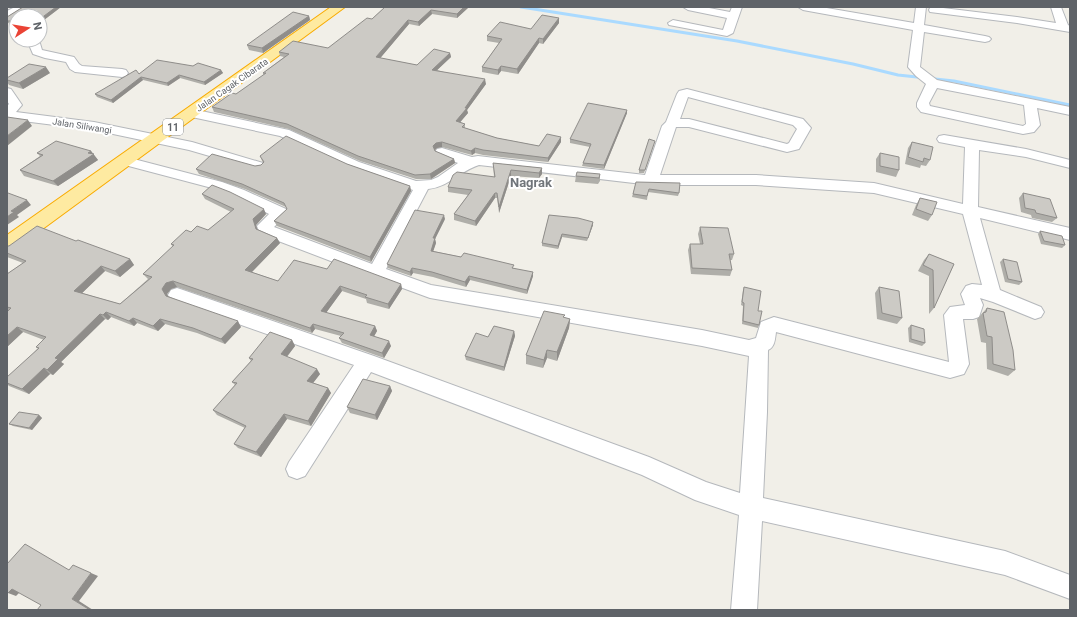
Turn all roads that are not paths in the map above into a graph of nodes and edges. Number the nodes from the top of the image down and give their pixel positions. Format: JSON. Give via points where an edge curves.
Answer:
{"nodes":[{"id":1,"x":22,"y":7,"type":"edge"},
{"id":2,"x":336,"y":7,"type":"edge"},
{"id":3,"x":688,"y":7,"type":"edge"},
{"id":4,"x":803,"y":7,"type":"edge"},
{"id":5,"x":1015,"y":7,"type":"edge"},
{"id":6,"x":918,"y":8,"type":"edge"},
{"id":7,"x":1057,"y":8,"type":"edge"},
{"id":8,"x":934,"y":9,"type":"edge"},
{"id":9,"x":975,"y":11,"type":"edge"},
{"id":10,"x":736,"y":12,"type":"edge"},
{"id":11,"x":1070,"y":12,"type":"edge"},
{"id":12,"x":7,"y":17,"type":"edge"},
{"id":13,"x":1017,"y":20,"type":"junction"},
{"id":14,"x":672,"y":23,"type":"dead end"},
{"id":15,"x":919,"y":27,"type":"junction"},
{"id":16,"x":1066,"y":29,"type":"edge"},
{"id":17,"x":985,"y":39,"type":"dead end"},
{"id":18,"x":35,"y":48,"type":"edge"},
{"id":19,"x":45,"y":56,"type":"junction"},
{"id":20,"x":32,"y":64,"type":"edge"},
{"id":21,"x":122,"y":73,"type":"dead end"},
{"id":22,"x":932,"y":83,"type":"junction"},
{"id":23,"x":7,"y":92,"type":"edge"},
{"id":24,"x":1030,"y":102,"type":"junction"},
{"id":25,"x":1070,"y":111,"type":"edge"},
{"id":26,"x":192,"y":113,"type":"junction"},
{"id":27,"x":7,"y":114,"type":"edge"},
{"id":28,"x":672,"y":122,"type":"junction"},
{"id":29,"x":156,"y":139,"type":"junction"},
{"id":30,"x":944,"y":139,"type":"dead end"},
{"id":31,"x":972,"y":145,"type":"junction"},
{"id":32,"x":442,"y":152,"type":"edge"},
{"id":33,"x":126,"y":160,"type":"junction"},
{"id":34,"x":471,"y":162,"type":"junction"},
{"id":35,"x":1070,"y":164,"type":"edge"},
{"id":36,"x":258,"y":166,"type":"edge"},
{"id":37,"x":651,"y":180,"type":"junction"},
{"id":38,"x":422,"y":187,"type":"junction"},
{"id":39,"x":970,"y":210,"type":"junction"},
{"id":40,"x":1070,"y":234,"type":"edge"},
{"id":41,"x":7,"y":245,"type":"edge"},
{"id":42,"x":376,"y":272,"type":"junction"},
{"id":43,"x":177,"y":295,"type":"dead end"},
{"id":44,"x":993,"y":295,"type":"junction"},
{"id":45,"x":1035,"y":312,"type":"dead end"},
{"id":46,"x":759,"y":346,"type":"junction"},
{"id":47,"x":367,"y":362,"type":"junction"},
{"id":48,"x":297,"y":469,"type":"dead end"},
{"id":49,"x":750,"y":507,"type":"junction"},
{"id":50,"x":1070,"y":587,"type":"edge"},
{"id":51,"x":744,"y":610,"type":"edge"}],
"edges":[{"from":1,"to":12,"type":"street"},
{"from":2,"to":26,"type":"highway","name":"Jalan Cagak Cibarata","number":"11"},
{"from":3,"to":10,"type":"street"},
{"from":4,"to":15,"type":"street"},
{"from":5,"to":13,"type":"street"},
{"from":6,"to":8,"type":"street"},
{"from":6,"to":15,"type":"street"},
{"from":7,"to":11,"type":"street"},
{"from":7,"to":16,"type":"street"},
{"from":8,"to":9,"type":"street"},
{"from":9,"to":13,"type":"street"},
{"from":10,"to":14,"type":"street","via":[[726,33]]},
{"from":13,"to":16,"type":"street"},
{"from":15,"to":17,"type":"street"},
{"from":15,"to":22,"type":"street","via":[[914,67]]},
{"from":18,"to":19,"type":"street"},
{"from":19,"to":20,"type":"street"},
{"from":19,"to":21,"type":"street","via":[[70,59],[79,70]]},
{"from":22,"to":24,"type":"street"},
{"from":22,"to":24,"type":"street","via":[[923,103],[926,109],[1023,130],[1032,127]]},
{"from":23,"to":27,"type":"street","via":[[16,105]]},
{"from":24,"to":25,"type":"street"},
{"from":26,"to":29,"type":"highway","name":"Jalan Cagak Cibarata","number":"11"},
{"from":26,"to":38,"type":"street","via":[[284,133],[388,178]]},
{"from":27,"to":29,"type":"street","name":"Jalan Siliwangi","via":[[94,126]]},
{"from":28,"to":28,"type":"street","via":[[689,122],[787,148],[794,146],[804,128],[798,122],[687,93],[683,94]]},
{"from":28,"to":37,"type":"street"},
{"from":29,"to":33,"type":"highway","name":"Jalan Cagak Cibarata","number":"11"},
{"from":29,"to":36,"type":"street","name":"Jalan Siliwangi","via":[[192,146]]},
{"from":30,"to":31,"type":"street"},
{"from":31,"to":35,"type":"street","via":[[1026,153]]},
{"from":31,"to":39,"type":"street"},
{"from":32,"to":34,"type":"street"},
{"from":33,"to":41,"type":"highway","name":"Jalan Cagak Cibarata","number":"11"},
{"from":33,"to":42,"type":"street","via":[[239,193],[280,213],[264,227],[266,230]]},
{"from":34,"to":37,"type":"street","via":[[490,161]]},
{"from":34,"to":38,"type":"street","via":[[443,180]]},
{"from":37,"to":39,"type":"street","via":[[756,180],[874,188]]},
{"from":38,"to":42,"type":"street"},
{"from":39,"to":40,"type":"street"},
{"from":39,"to":44,"type":"street"},
{"from":42,"to":46,"type":"street","via":[[430,291],[731,345],[749,348]]},
{"from":43,"to":47,"type":"street"},
{"from":44,"to":45,"type":"street"},
{"from":44,"to":46,"type":"street","via":[[972,291],[970,294],[974,305],[973,312],[956,312],[953,315],[959,364],[957,368],[950,370],[774,324],[768,326],[765,343]]},
{"from":46,"to":49,"type":"street"},
{"from":47,"to":48,"type":"street"},
{"from":47,"to":49,"type":"street","via":[[649,467],[703,492]]},
{"from":49,"to":50,"type":"street","via":[[999,561]]},
{"from":49,"to":51,"type":"street"}]}
